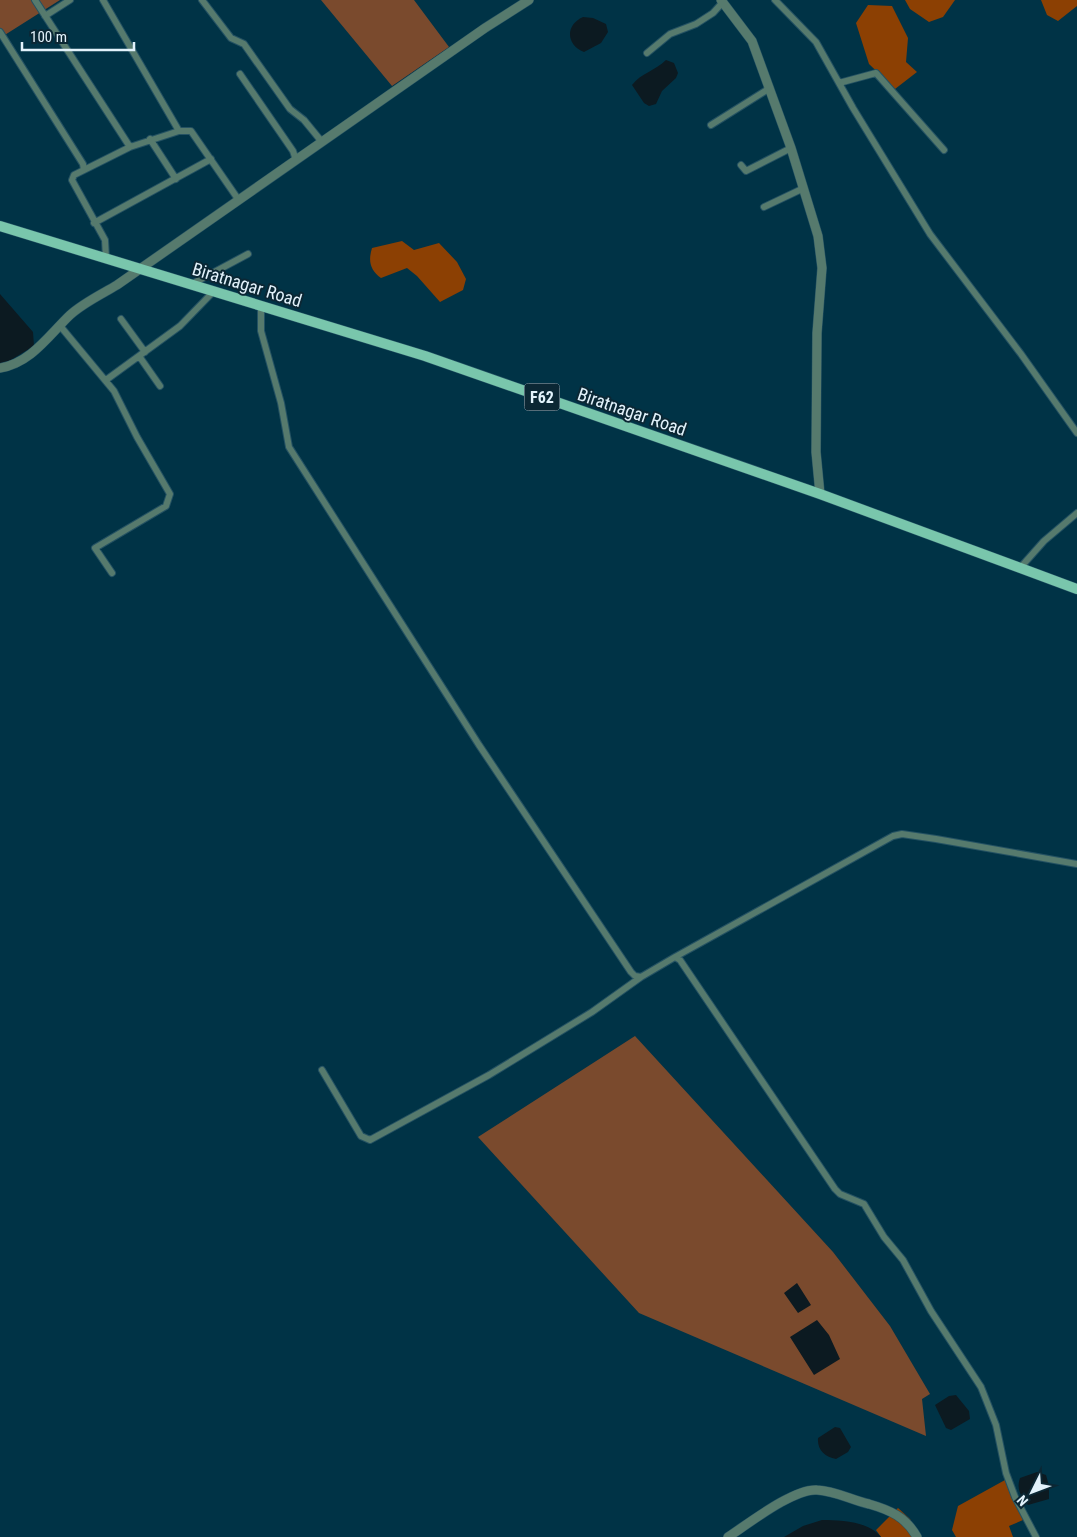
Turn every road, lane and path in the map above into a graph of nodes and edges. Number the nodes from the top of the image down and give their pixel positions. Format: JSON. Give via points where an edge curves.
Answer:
{"nodes":[{"id":1,"x":35,"y":0,"type":"edge"},
{"id":2,"x":70,"y":0,"type":"edge"},
{"id":3,"x":103,"y":0,"type":"edge"},
{"id":4,"x":202,"y":0,"type":"edge"},
{"id":5,"x":529,"y":0,"type":"edge"},
{"id":6,"x":775,"y":0,"type":"edge"},
{"id":7,"x":723,"y":1,"type":"edge"},
{"id":8,"x":45,"y":16,"type":"junction"},
{"id":9,"x":0,"y":32,"type":"edge"},
{"id":10,"x":647,"y":53,"type":"dead end"},
{"id":11,"x":240,"y":74,"type":"dead end"},
{"id":12,"x":839,"y":83,"type":"junction"},
{"id":13,"x":770,"y":88,"type":"junction"},
{"id":14,"x":711,"y":125,"type":"dead end"},
{"id":15,"x":179,"y":131,"type":"junction"},
{"id":16,"x":150,"y":140,"type":"junction"},
{"id":17,"x":322,"y":142,"type":"junction"},
{"id":18,"x":130,"y":147,"type":"junction"},
{"id":19,"x":791,"y":148,"type":"junction"},
{"id":20,"x":944,"y":150,"type":"dead end"},
{"id":21,"x":210,"y":159,"type":"junction"},
{"id":22,"x":296,"y":160,"type":"junction"},
{"id":23,"x":741,"y":165,"type":"dead end"},
{"id":24,"x":84,"y":170,"type":"junction"},
{"id":25,"x":176,"y":179,"type":"junction"},
{"id":26,"x":804,"y":188,"type":"junction"},
{"id":27,"x":238,"y":200,"type":"junction"},
{"id":28,"x":764,"y":207,"type":"dead end"},
{"id":29,"x":94,"y":223,"type":"junction"},
{"id":30,"x":0,"y":226,"type":"edge"},
{"id":31,"x":248,"y":254,"type":"dead end"},
{"id":32,"x":106,"y":258,"type":"junction"},
{"id":33,"x":138,"y":268,"type":"junction"},
{"id":34,"x":191,"y":285,"type":"junction"},
{"id":35,"x":213,"y":292,"type":"junction"},
{"id":36,"x":261,"y":306,"type":"junction"},
{"id":37,"x":121,"y":319,"type":"dead end"},
{"id":38,"x":60,"y":326,"type":"junction"},
{"id":39,"x":145,"y":352,"type":"junction"},
{"id":40,"x":139,"y":356,"type":"junction"},
{"id":41,"x":0,"y":368,"type":"edge"},
{"id":42,"x":106,"y":380,"type":"junction"},
{"id":43,"x":160,"y":386,"type":"dead end"},
{"id":44,"x":1077,"y":433,"type":"edge"},
{"id":45,"x":820,"y":494,"type":"junction"},
{"id":46,"x":1077,"y":513,"type":"edge"},
{"id":47,"x":1020,"y":568,"type":"junction"},
{"id":48,"x":112,"y":573,"type":"dead end"},
{"id":49,"x":1077,"y":589,"type":"edge"},
{"id":50,"x":1077,"y":864,"type":"edge"},
{"id":51,"x":675,"y":957,"type":"junction"},
{"id":52,"x":641,"y":976,"type":"junction"},
{"id":53,"x":322,"y":1070,"type":"dead end"},
{"id":54,"x":728,"y":1537,"type":"edge"},
{"id":55,"x":917,"y":1537,"type":"edge"},
{"id":56,"x":1036,"y":1537,"type":"edge"}],
"edges":[{"from":1,"to":8,"type":"street"},
{"from":2,"to":8,"type":"street"},
{"from":3,"to":15,"type":"street"},
{"from":4,"to":17,"type":"street","via":[[231,38],[244,44],[290,109]]},
{"from":5,"to":17,"type":"street"},
{"from":6,"to":12,"type":"street","via":[[816,42]]},
{"from":7,"to":10,"type":"street","via":[[713,14],[670,34]]},
{"from":7,"to":13,"type":"street","via":[[752,41]]},
{"from":8,"to":18,"type":"street"},
{"from":9,"to":24,"type":"street"},
{"from":11,"to":22,"type":"street"},
{"from":12,"to":20,"type":"street","via":[[876,72]]},
{"from":12,"to":44,"type":"street","via":[[934,240]]},
{"from":13,"to":14,"type":"street"},
{"from":13,"to":19,"type":"street"},
{"from":15,"to":16,"type":"street"},
{"from":15,"to":21,"type":"street","via":[[190,131]]},
{"from":16,"to":18,"type":"street"},
{"from":16,"to":25,"type":"street"},
{"from":17,"to":22,"type":"street"},
{"from":18,"to":24,"type":"street"},
{"from":19,"to":23,"type":"street","via":[[746,171]]},
{"from":19,"to":26,"type":"street"},
{"from":21,"to":25,"type":"street"},
{"from":21,"to":27,"type":"street"},
{"from":22,"to":27,"type":"street"},
{"from":24,"to":29,"type":"street","via":[[74,175],[72,180]]},
{"from":25,"to":29,"type":"street"},
{"from":26,"to":28,"type":"street"},
{"from":26,"to":45,"type":"street","via":[[818,236],[822,268],[816,342],[816,452]]},
{"from":27,"to":33,"type":"street"},
{"from":29,"to":32,"type":"street","via":[[105,240]]},
{"from":30,"to":32,"type":"main road","name":"Biratnagar Road","number":"F62"},
{"from":31,"to":34,"type":"street"},
{"from":32,"to":33,"type":"main road","name":"Biratnagar Road","number":"F62"},
{"from":33,"to":34,"type":"main road","name":"Biratnagar Road","number":"F62"},
{"from":33,"to":38,"type":"street","via":[[70,314]]},
{"from":34,"to":35,"type":"main road","name":"Biratnagar Road","number":"F62"},
{"from":35,"to":36,"type":"main road","name":"Biratnagar Road","number":"F62"},
{"from":35,"to":39,"type":"street","via":[[180,326]]},
{"from":36,"to":45,"type":"main road","name":"Biratnagar Road","number":"F62","via":[[424,356]]},
{"from":36,"to":52,"type":"street","via":[[261,331],[281,403],[289,447],[479,745],[631,972]]},
{"from":37,"to":39,"type":"street"},
{"from":38,"to":41,"type":"street","via":[[16,365]]},
{"from":38,"to":42,"type":"street"},
{"from":39,"to":40,"type":"street"},
{"from":40,"to":42,"type":"street"},
{"from":40,"to":43,"type":"street"},
{"from":42,"to":48,"type":"street","via":[[170,494],[166,506],[95,548]]},
{"from":45,"to":47,"type":"main road","name":"Biratnagar Road","number":"F62"},
{"from":46,"to":47,"type":"street","via":[[1044,541]]},
{"from":47,"to":49,"type":"main road","name":"Biratnagar Road","number":"F62"},
{"from":50,"to":51,"type":"street","via":[[936,839],[902,834],[893,836]]},
{"from":51,"to":52,"type":"street"},
{"from":51,"to":56,"type":"street","via":[[692,977],[835,1189],[864,1204],[903,1260],[990,1406],[1006,1473]]},
{"from":52,"to":53,"type":"street","via":[[592,1012],[490,1076],[370,1140],[361,1136]]},
{"from":54,"to":55,"type":"street","via":[[749,1520],[806,1490],[838,1493],[889,1510],[905,1520]]}]}
